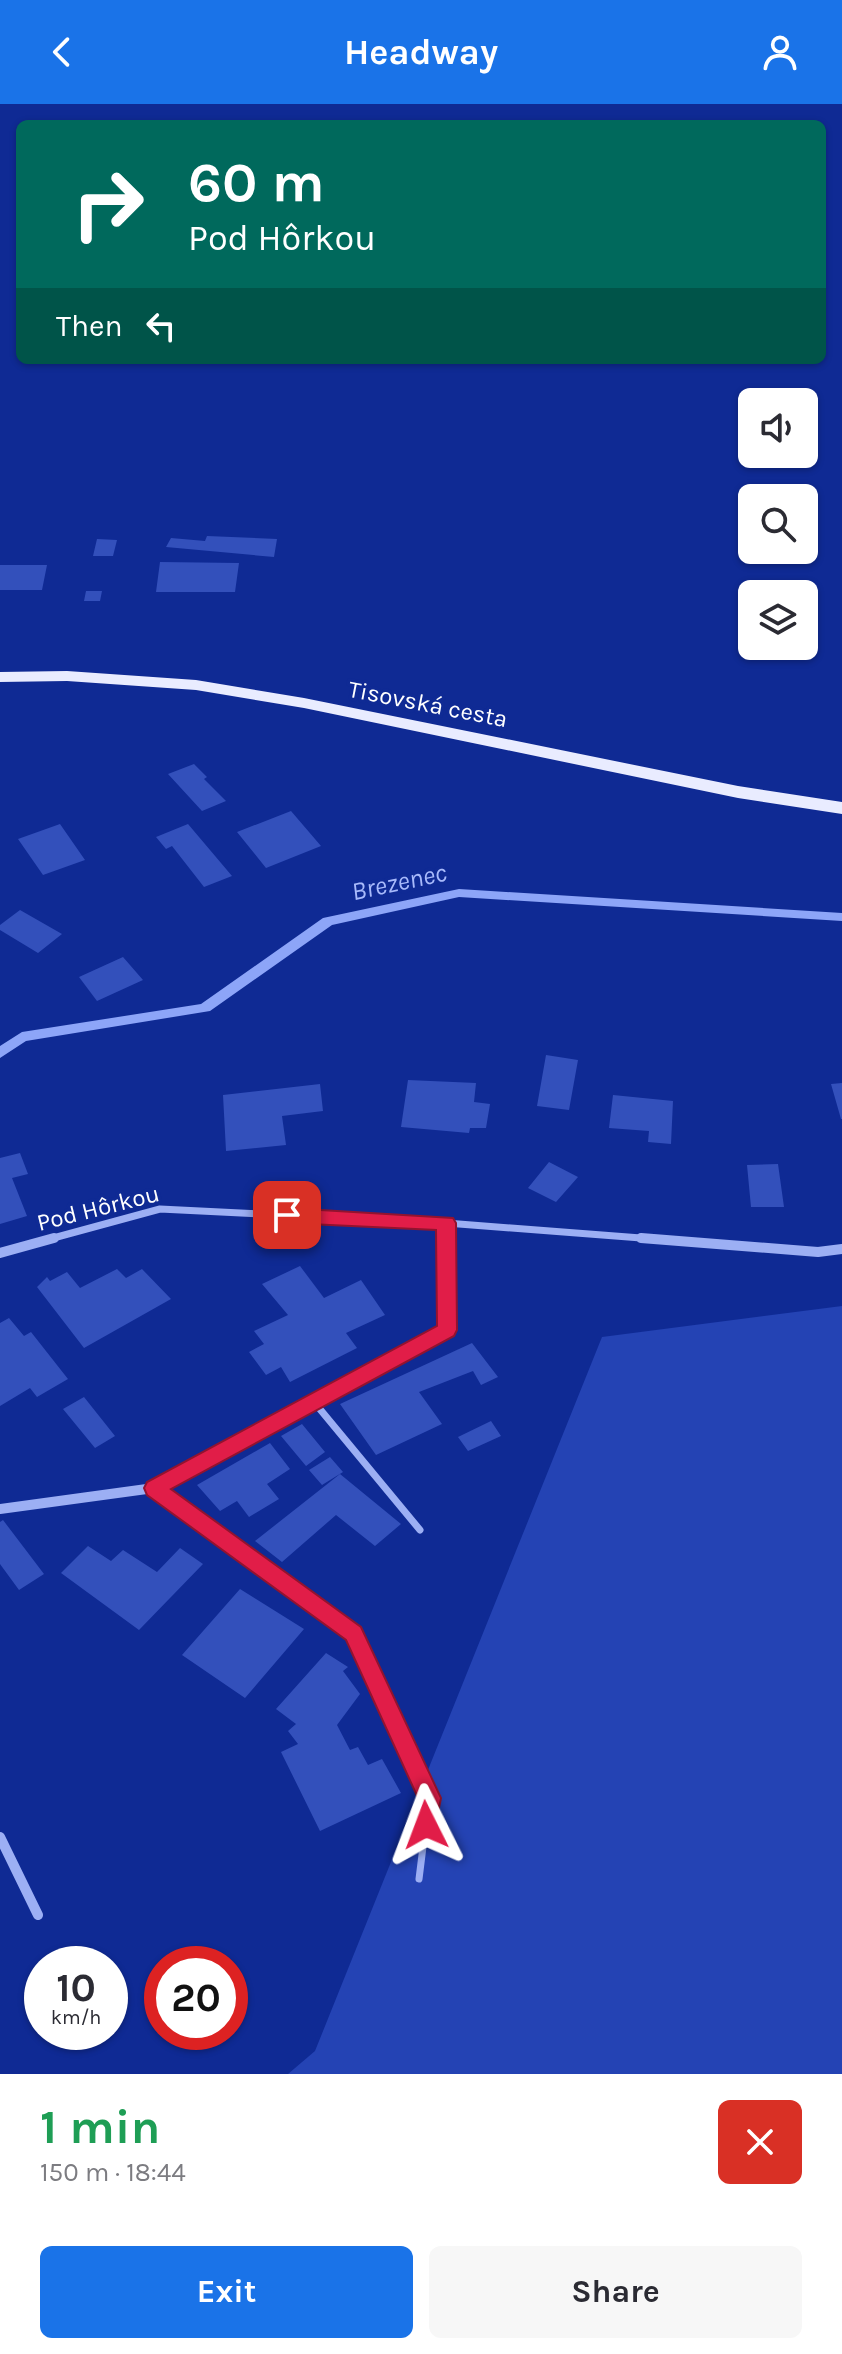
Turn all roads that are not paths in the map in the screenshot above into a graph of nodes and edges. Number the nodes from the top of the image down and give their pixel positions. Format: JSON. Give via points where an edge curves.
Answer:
{"nodes":[{"id":1,"x":0,"y":677,"type":"edge"},
{"id":2,"x":842,"y":808,"type":"edge"},
{"id":3,"x":446,"y":1223,"type":"junction"},
{"id":4,"x":842,"y":1249,"type":"edge"},
{"id":5,"x":0,"y":1253,"type":"edge"},
{"id":6,"x":314,"y":1402,"type":"junction"},
{"id":7,"x":154,"y":1488,"type":"junction"},
{"id":8,"x":0,"y":1509,"type":"edge"},
{"id":9,"x":420,"y":1530,"type":"dead end"},
{"id":10,"x":0,"y":1837,"type":"edge"},
{"id":11,"x":419,"y":1879,"type":"dead end"},
{"id":12,"x":38,"y":1915,"type":"dead end"}],
"edges":[{"from":1,"to":2,"type":"main road","name":"Tisovská cesta","via":[[196,685]]},
{"from":3,"to":4,"type":"street","name":"Pod Hôrkou","via":[[818,1252]]},
{"from":3,"to":5,"type":"street","name":"Pod Hôrkou","via":[[160,1209]]},
{"from":3,"to":6,"type":"street","via":[[447,1330]]},
{"from":6,"to":7,"type":"street"},
{"from":6,"to":9,"type":"lane"},
{"from":7,"to":8,"type":"street"},
{"from":7,"to":11,"type":"lane","via":[[353,1633],[429,1798]]},
{"from":10,"to":12,"type":"street"}]}
